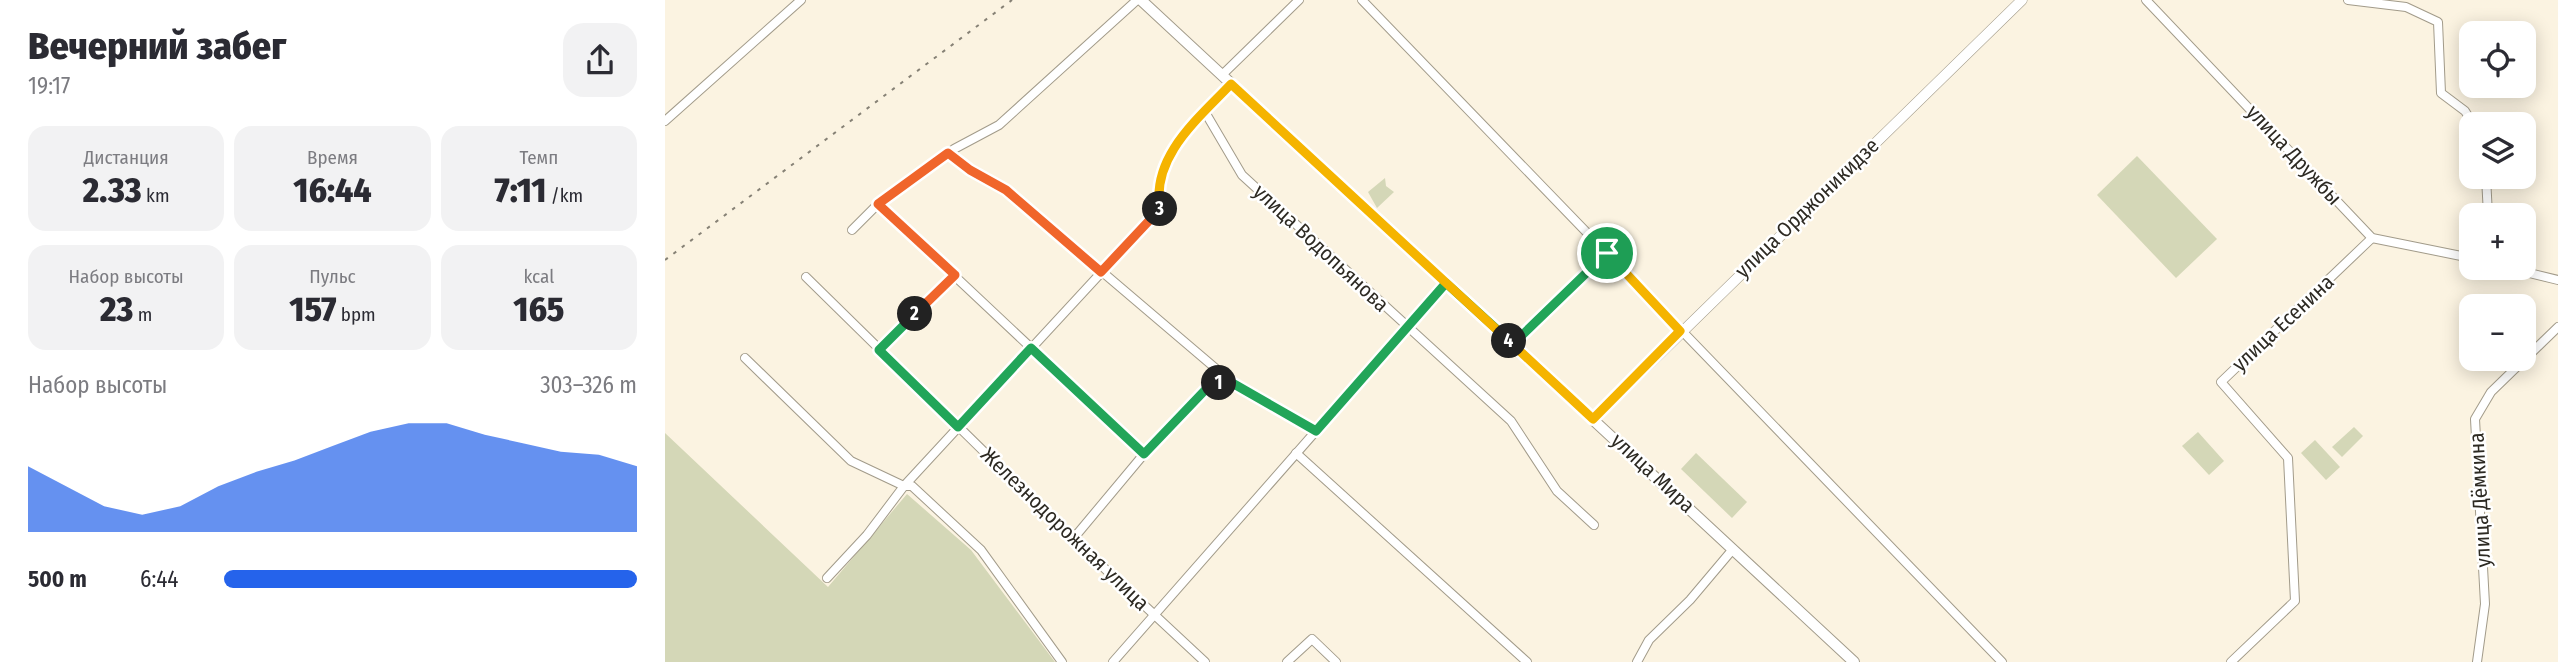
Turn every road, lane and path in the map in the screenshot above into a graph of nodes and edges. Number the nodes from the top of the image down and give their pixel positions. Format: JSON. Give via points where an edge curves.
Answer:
{"nodes":[{"id":1,"x":801,"y":0,"type":"edge"},
{"id":2,"x":1140,"y":0,"type":"edge"},
{"id":3,"x":1299,"y":0,"type":"edge"},
{"id":4,"x":1362,"y":0,"type":"edge"},
{"id":5,"x":2022,"y":0,"type":"edge"},
{"id":6,"x":2145,"y":0,"type":"edge"},
{"id":7,"x":2349,"y":0,"type":"edge"},
{"id":8,"x":1221,"y":75,"type":"junction"},
{"id":9,"x":1231,"y":84,"type":"junction"},
{"id":10,"x":1205,"y":112,"type":"junction"},
{"id":11,"x":2467,"y":112,"type":"edge"},
{"id":12,"x":665,"y":121,"type":"edge"},
{"id":13,"x":948,"y":153,"type":"junction"},
{"id":14,"x":878,"y":204,"type":"junction"},
{"id":15,"x":852,"y":230,"type":"dead end"},
{"id":16,"x":2372,"y":238,"type":"junction"},
{"id":17,"x":1607,"y":253,"type":"junction"},
{"id":18,"x":2459,"y":256,"type":"edge"},
{"id":19,"x":1101,"y":272,"type":"junction"},
{"id":20,"x":955,"y":275,"type":"junction"},
{"id":21,"x":2536,"y":275,"type":"edge"},
{"id":22,"x":806,"y":277,"type":"dead end"},
{"id":23,"x":2558,"y":280,"type":"edge"},
{"id":24,"x":1446,"y":283,"type":"junction"},
{"id":25,"x":1406,"y":326,"type":"junction"},
{"id":26,"x":2558,"y":327,"type":"edge"},
{"id":27,"x":1680,"y":331,"type":"junction"},
{"id":28,"x":1513,"y":344,"type":"junction"},
{"id":29,"x":1031,"y":348,"type":"junction"},
{"id":30,"x":879,"y":350,"type":"junction"},
{"id":31,"x":745,"y":358,"type":"dead end"},
{"id":32,"x":1234,"y":384,"type":"junction"},
{"id":33,"x":1593,"y":419,"type":"junction"},
{"id":34,"x":958,"y":427,"type":"junction"},
{"id":35,"x":1316,"y":431,"type":"junction"},
{"id":36,"x":1297,"y":453,"type":"junction"},
{"id":37,"x":1144,"y":454,"type":"junction"},
{"id":38,"x":904,"y":486,"type":"junction"},
{"id":39,"x":1594,"y":525,"type":"dead end"},
{"id":40,"x":1073,"y":539,"type":"junction"},
{"id":41,"x":1733,"y":549,"type":"junction"},
{"id":42,"x":827,"y":578,"type":"dead end"},
{"id":43,"x":1153,"y":613,"type":"junction"},
{"id":44,"x":1062,"y":662,"type":"edge"},
{"id":45,"x":1113,"y":662,"type":"edge"},
{"id":46,"x":1205,"y":662,"type":"edge"},
{"id":47,"x":1287,"y":662,"type":"edge"},
{"id":48,"x":1336,"y":662,"type":"edge"},
{"id":49,"x":1527,"y":662,"type":"edge"},
{"id":50,"x":1637,"y":662,"type":"edge"},
{"id":51,"x":1854,"y":662,"type":"edge"},
{"id":52,"x":2002,"y":662,"type":"edge"},
{"id":53,"x":2231,"y":662,"type":"edge"},
{"id":54,"x":2477,"y":662,"type":"edge"}],
"edges":[{"from":1,"to":12,"type":"street"},
{"from":2,"to":8,"type":"main road","name":"улица Мира"},
{"from":2,"to":13,"type":"street","via":[[999,125]]},
{"from":3,"to":8,"type":"street"},
{"from":4,"to":17,"type":"street"},
{"from":5,"to":27,"type":"street","name":"улица Орджоникидзе"},
{"from":6,"to":16,"type":"street","name":"улица Дружбы"},
{"from":7,"to":11,"type":"street","via":[[2406,7],[2438,22],[2441,93]]},
{"from":8,"to":9,"type":"main road","name":"улица Мира"},
{"from":9,"to":10,"type":"street"},
{"from":9,"to":24,"type":"main road","name":"улица Мира"},
{"from":10,"to":19,"type":"street","via":[[1174,145],[1157,192],[1160,209]]},
{"from":10,"to":25,"type":"street","name":"улица Водопьянова","via":[[1242,175]]},
{"from":13,"to":14,"type":"street"},
{"from":13,"to":19,"type":"street","via":[[1006,190]]},
{"from":14,"to":15,"type":"street"},
{"from":14,"to":20,"type":"street"},
{"from":16,"to":18,"type":"street"},
{"from":16,"to":53,"type":"street","name":"улица Есенина","via":[[2221,382],[2288,458],[2295,600]]},
{"from":17,"to":27,"type":"street"},
{"from":17,"to":28,"type":"street"},
{"from":19,"to":29,"type":"street"},
{"from":19,"to":32,"type":"street"},
{"from":20,"to":29,"type":"street"},
{"from":20,"to":30,"type":"street"},
{"from":21,"to":23,"type":"street"},
{"from":22,"to":30,"type":"street","name":"Железнодорожная улица"},
{"from":24,"to":25,"type":"street"},
{"from":24,"to":28,"type":"main road","name":"улица Мира"},
{"from":25,"to":35,"type":"street","via":[[1387,354]]},
{"from":25,"to":39,"type":"street","name":"улица Водопьянова","via":[[1511,421],[1557,491]]},
{"from":26,"to":54,"type":"street","name":"улица Дёмкина","via":[[2491,392],[2475,419],[2485,604]]},
{"from":27,"to":33,"type":"street","name":"улица Орджоникидзе"},
{"from":27,"to":52,"type":"street"},
{"from":28,"to":33,"type":"main road","name":"улица Мира"},
{"from":29,"to":34,"type":"street"},
{"from":29,"to":37,"type":"street"},
{"from":30,"to":34,"type":"street","name":"Железнодорожная улица"},
{"from":31,"to":38,"type":"street","via":[[851,461]]},
{"from":32,"to":35,"type":"street"},
{"from":32,"to":37,"type":"street","via":[[1209,386]]},
{"from":33,"to":41,"type":"main road","name":"улица Мира"},
{"from":34,"to":38,"type":"street"},
{"from":34,"to":40,"type":"street","name":"Железнодорожная улица"},
{"from":35,"to":36,"type":"street"},
{"from":36,"to":43,"type":"street"},
{"from":36,"to":49,"type":"street"},
{"from":37,"to":40,"type":"street"},
{"from":38,"to":42,"type":"street"},
{"from":38,"to":44,"type":"street","via":[[912,486],[981,550]]},
{"from":40,"to":43,"type":"street","name":"Железнодорожная улица"},
{"from":41,"to":50,"type":"street","via":[[1649,640]]},
{"from":41,"to":51,"type":"main road","name":"улица Мира"},
{"from":43,"to":45,"type":"street"},
{"from":43,"to":46,"type":"street","name":"Железнодорожная улица"},
{"from":47,"to":48,"type":"street","via":[[1312,639]]}]}
